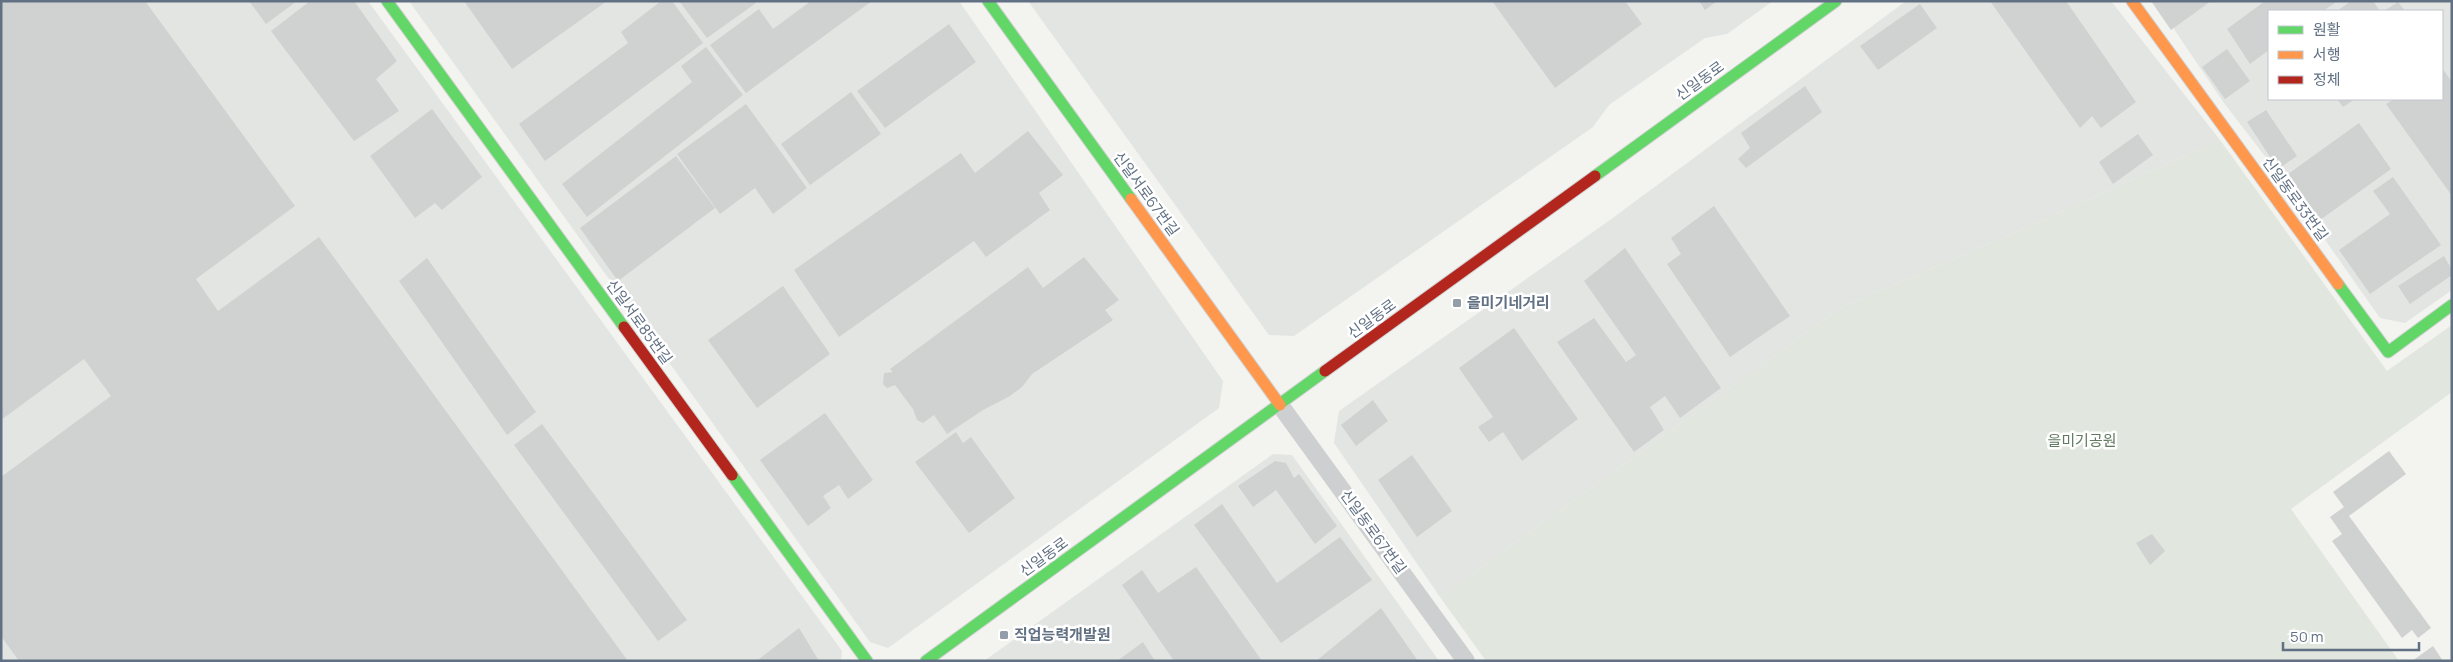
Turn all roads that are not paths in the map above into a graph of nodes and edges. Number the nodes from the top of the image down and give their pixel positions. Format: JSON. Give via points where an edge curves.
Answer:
{"nodes":[{"id":1,"x":387,"y":1,"type":"edge"},
{"id":2,"x":988,"y":1,"type":"edge"},
{"id":3,"x":1836,"y":1,"type":"edge"},
{"id":4,"x":2132,"y":1,"type":"edge"},
{"id":5,"x":2452,"y":306,"type":"edge"},
{"id":6,"x":1280,"y":405,"type":"junction"},
{"id":7,"x":868,"y":661,"type":"edge"},
{"id":8,"x":926,"y":661,"type":"edge"},
{"id":9,"x":1466,"y":661,"type":"edge"}],
"edges":[{"from":1,"to":7,"type":"main road","name":"신일서로85번길"},
{"from":2,"to":6,"type":"main road","name":"신일서로67번길"},
{"from":3,"to":6,"type":"main road","name":"신일동로"},
{"from":4,"to":5,"type":"main road","name":"신일동로33번길","via":[[2388,352]]},
{"from":6,"to":8,"type":"main road","name":"신일동로"},
{"from":6,"to":9,"type":"street","name":"신일동로67번길"}]}
